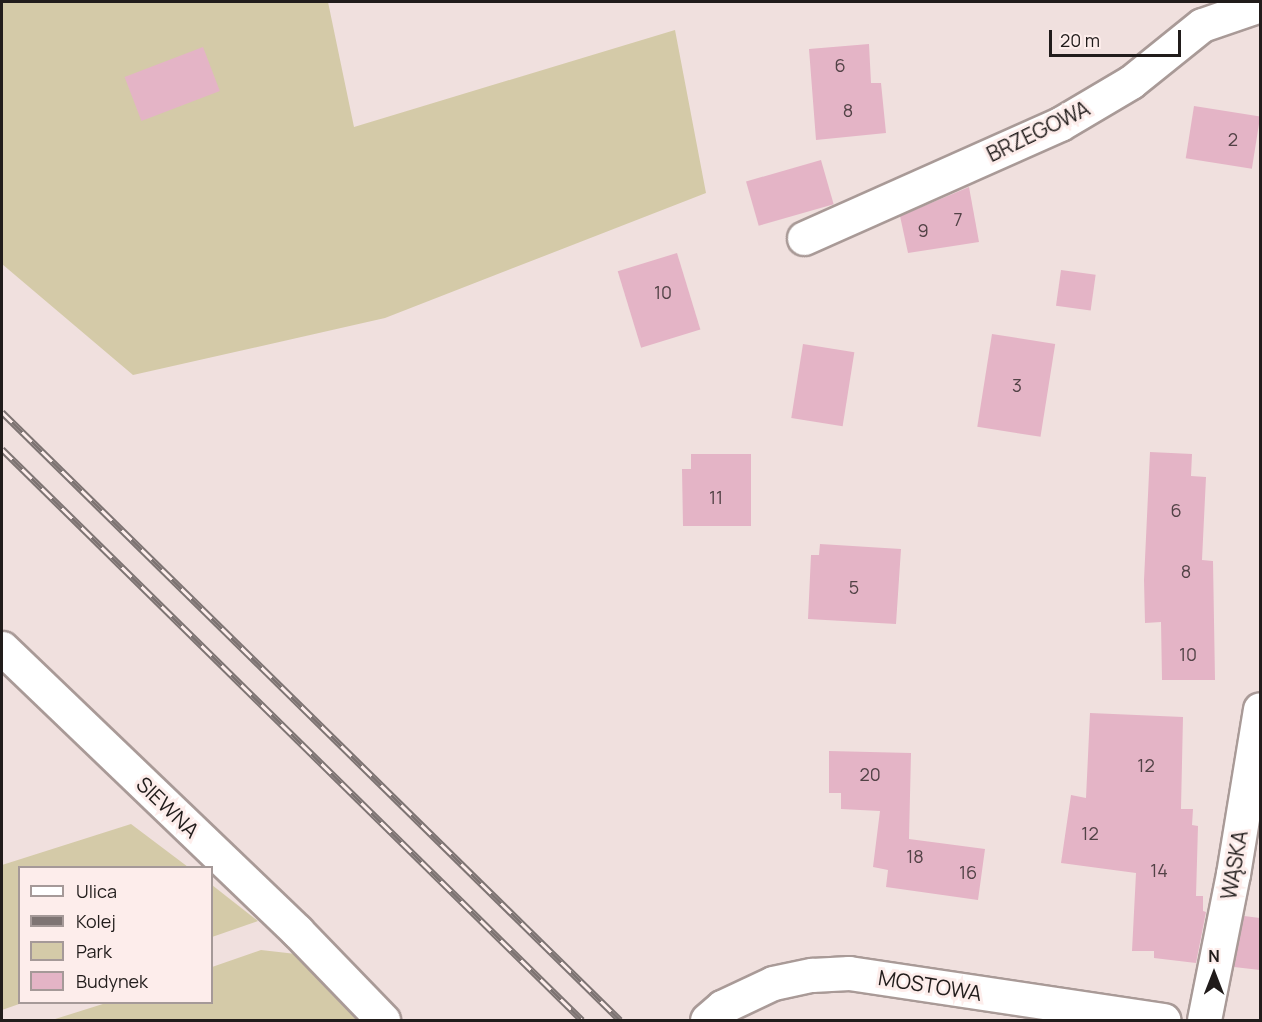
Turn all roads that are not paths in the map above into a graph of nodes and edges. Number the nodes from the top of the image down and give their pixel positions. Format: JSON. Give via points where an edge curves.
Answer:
{"nodes":[{"id":1,"x":1260,"y":5,"type":"edge"},
{"id":2,"x":804,"y":238,"type":"dead end"},
{"id":3,"x":2,"y":648,"type":"edge"},
{"id":4,"x":1260,"y":709,"type":"edge"},
{"id":5,"x":383,"y":1020,"type":"edge"},
{"id":6,"x":706,"y":1020,"type":"edge"},
{"id":7,"x":1164,"y":1020,"type":"edge"},
{"id":8,"x":1204,"y":1020,"type":"edge"}],
"edges":[{"from":1,"to":2,"type":"street","name":"BRZEGOWA","via":[[1202,25],[1131,82],[1060,124]]},
{"from":3,"to":5,"type":"street","name":"SIEWNA","via":[[297,931]]},
{"from":4,"to":8,"type":"street","name":"WĄSKA"},
{"from":6,"to":7,"type":"street","name":"MOSTOWA","via":[[722,1007],[773,983],[849,973]]}]}
